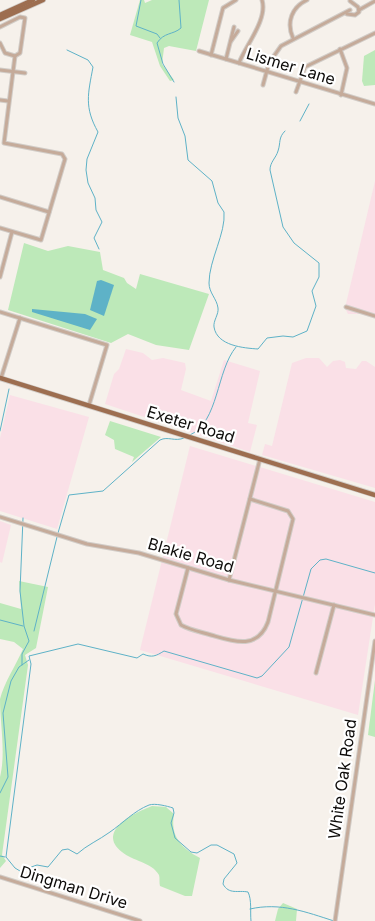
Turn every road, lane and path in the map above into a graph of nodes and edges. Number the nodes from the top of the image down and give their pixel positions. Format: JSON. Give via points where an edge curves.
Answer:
{"nodes":[{"id":1,"x":33,"y":0,"type":"edge"},
{"id":2,"x":43,"y":0,"type":"edge"},
{"id":3,"x":236,"y":0,"type":"edge"},
{"id":4,"x":262,"y":0,"type":"edge"},
{"id":5,"x":307,"y":0,"type":"edge"},
{"id":6,"x":350,"y":0,"type":"edge"},
{"id":7,"x":375,"y":1,"type":"edge"},
{"id":8,"x":354,"y":9,"type":"junction"},
{"id":9,"x":0,"y":17,"type":"edge"},
{"id":10,"x":0,"y":27,"type":"edge"},
{"id":11,"x":234,"y":27,"type":"dead end"},
{"id":12,"x":238,"y":31,"type":"dead end"},
{"id":13,"x":375,"y":33,"type":"edge"},
{"id":14,"x":294,"y":38,"type":"junction"},
{"id":15,"x":0,"y":43,"type":"edge"},
{"id":16,"x":230,"y":44,"type":"junction"},
{"id":17,"x":340,"y":49,"type":"junction"},
{"id":18,"x":199,"y":51,"type":"dead end"},
{"id":19,"x":211,"y":55,"type":"junction"},
{"id":20,"x":15,"y":56,"type":"junction"},
{"id":21,"x":226,"y":60,"type":"junction"},
{"id":22,"x":239,"y":64,"type":"junction"},
{"id":23,"x":0,"y":70,"type":"edge"},
{"id":24,"x":13,"y":71,"type":"junction"},
{"id":25,"x":25,"y":72,"type":"dead end"},
{"id":26,"x":266,"y":72,"type":"junction"},
{"id":27,"x":299,"y":82,"type":"junction"},
{"id":28,"x":263,"y":85,"type":"dead end"},
{"id":29,"x":296,"y":92,"type":"dead end"},
{"id":30,"x":341,"y":95,"type":"junction"},
{"id":31,"x":0,"y":100,"type":"edge"},
{"id":32,"x":8,"y":101,"type":"junction"},
{"id":33,"x":375,"y":104,"type":"edge"},
{"id":34,"x":2,"y":129,"type":"edge"},
{"id":35,"x":0,"y":197,"type":"edge"},
{"id":36,"x":49,"y":212,"type":"junction"},
{"id":37,"x":0,"y":228,"type":"edge"},
{"id":38,"x":12,"y":232,"type":"junction"},
{"id":39,"x":0,"y":277,"type":"edge"},
{"id":40,"x":346,"y":307,"type":"dead end"},
{"id":41,"x":0,"y":312,"type":"edge"},
{"id":42,"x":375,"y":315,"type":"edge"},
{"id":43,"x":20,"y":318,"type":"junction"},
{"id":44,"x":0,"y":378,"type":"edge"},
{"id":45,"x":89,"y":405,"type":"junction"},
{"id":46,"x":260,"y":459,"type":"junction"},
{"id":47,"x":375,"y":495,"type":"edge"},
{"id":48,"x":250,"y":499,"type":"junction"},
{"id":49,"x":0,"y":517,"type":"edge"},
{"id":50,"x":188,"y":568,"type":"junction"},
{"id":51,"x":230,"y":580,"type":"junction"},
{"id":52,"x":276,"y":590,"type":"junction"},
{"id":53,"x":334,"y":605,"type":"junction"},
{"id":54,"x":375,"y":615,"type":"edge"},
{"id":55,"x":375,"y":641,"type":"edge"},
{"id":56,"x":316,"y":673,"type":"dead end"},
{"id":57,"x":0,"y":877,"type":"edge"},
{"id":58,"x":140,"y":921,"type":"edge"},
{"id":59,"x":335,"y":921,"type":"edge"}],
"edges":[{"from":1,"to":9,"type":"main road"},
{"from":2,"to":9,"type":"main road"},
{"from":3,"to":19,"type":"street","via":[[223,8]]},
{"from":4,"to":22,"type":"street","via":[[258,29],[245,47]]},
{"from":5,"to":14,"type":"street","via":[[294,9],[290,24]]},
{"from":6,"to":8,"type":"street"},
{"from":7,"to":8,"type":"street"},
{"from":8,"to":14,"type":"street"},
{"from":10,"to":20,"type":"street","via":[[20,17],[25,18],[20,53]]},
{"from":11,"to":16,"type":"street"},
{"from":12,"to":16,"type":"street"},
{"from":13,"to":17,"type":"street"},
{"from":14,"to":26,"type":"street","via":[[274,54]]},
{"from":15,"to":20,"type":"street","via":[[5,53]]},
{"from":16,"to":21,"type":"street"},
{"from":17,"to":27,"type":"street","via":[[306,66]]},
{"from":17,"to":30,"type":"street","via":[[347,68]]},
{"from":18,"to":19,"type":"street","name":"Lismer Lane"},
{"from":19,"to":21,"type":"street","name":"Lismer Lane"},
{"from":20,"to":24,"type":"street"},
{"from":21,"to":22,"type":"street","name":"Lismer Lane"},
{"from":22,"to":26,"type":"street","name":"Lismer Lane"},
{"from":23,"to":24,"type":"street"},
{"from":24,"to":25,"type":"street"},
{"from":24,"to":32,"type":"street"},
{"from":26,"to":27,"type":"street","name":"Lismer Lane"},
{"from":26,"to":28,"type":"street"},
{"from":27,"to":29,"type":"street"},
{"from":27,"to":30,"type":"street","name":"Lismer Lane"},
{"from":30,"to":33,"type":"street","name":"Lismer Lane"},
{"from":31,"to":32,"type":"street"},
{"from":32,"to":34,"type":"street"},
{"from":34,"to":36,"type":"street","via":[[5,144],[64,155]]},
{"from":35,"to":36,"type":"street"},
{"from":36,"to":38,"type":"street","via":[[42,240]]},
{"from":37,"to":38,"type":"street"},
{"from":38,"to":39,"type":"street"},
{"from":40,"to":42,"type":"street"},
{"from":41,"to":43,"type":"street"},
{"from":43,"to":44,"type":"street"},
{"from":43,"to":45,"type":"street","via":[[107,345]]},
{"from":44,"to":45,"type":"main road","name":"Exeter Road"},
{"from":45,"to":46,"type":"main road","name":"Exeter Road"},
{"from":46,"to":47,"type":"main road","name":"Exeter Road"},
{"from":46,"to":48,"type":"street"},
{"from":48,"to":51,"type":"street"},
{"from":48,"to":52,"type":"street","via":[[288,511],[293,516]]},
{"from":49,"to":50,"type":"street","name":"Blakie Road","via":[[87,544],[140,553]]},
{"from":50,"to":51,"type":"street","name":"Blakie Road"},
{"from":50,"to":52,"type":"street","via":[[176,614],[178,622],[235,642],[249,642],[266,627]]},
{"from":51,"to":52,"type":"street","name":"Blakie Road"},
{"from":52,"to":53,"type":"street","name":"Blakie Road"},
{"from":53,"to":54,"type":"street","name":"Blakie Road"},
{"from":53,"to":56,"type":"street"},
{"from":55,"to":59,"type":"street","name":"White Oak Road"},
{"from":57,"to":58,"type":"street","name":"Dingman Drive"}]}
